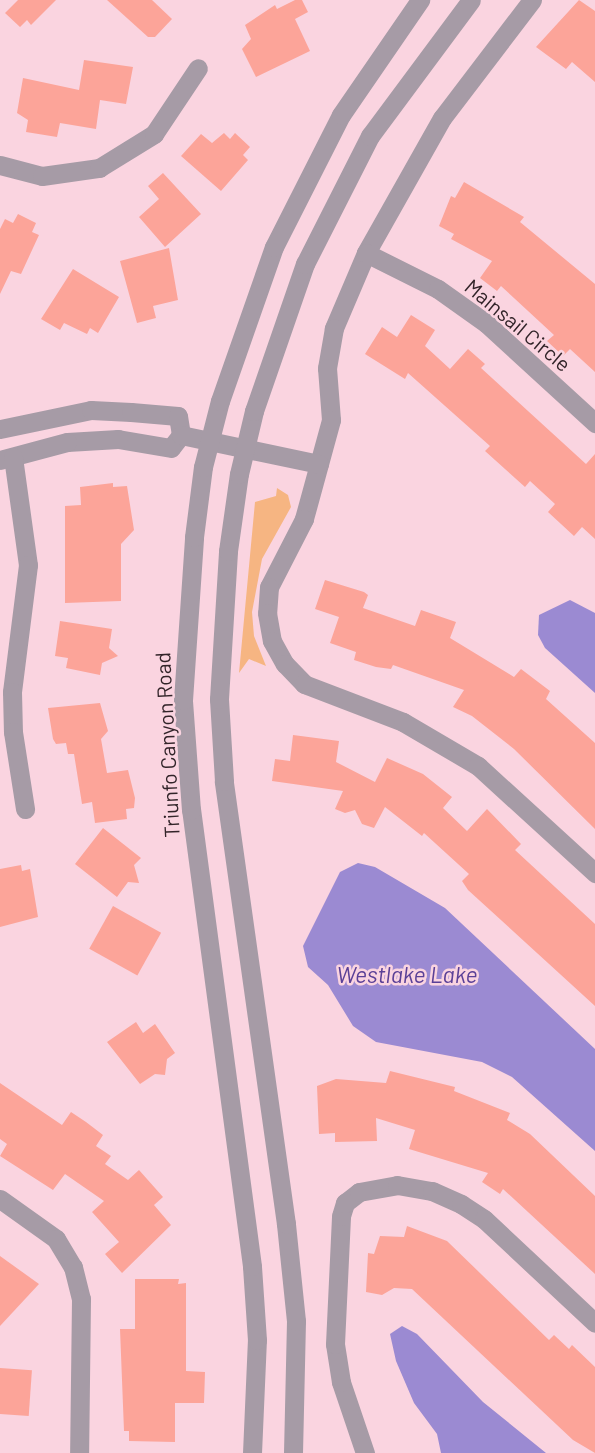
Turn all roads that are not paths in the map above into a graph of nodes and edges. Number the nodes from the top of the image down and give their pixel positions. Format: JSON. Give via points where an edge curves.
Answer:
{"nodes":[{"id":1,"x":420,"y":0,"type":"edge"},
{"id":2,"x":471,"y":0,"type":"edge"},
{"id":3,"x":533,"y":0,"type":"edge"},
{"id":4,"x":198,"y":68,"type":"dead end"},
{"id":5,"x":0,"y":165,"type":"edge"},
{"id":6,"x":366,"y":253,"type":"junction"},
{"id":7,"x":595,"y":423,"type":"edge"},
{"id":8,"x":0,"y":429,"type":"edge"},
{"id":9,"x":181,"y":435,"type":"junction"},
{"id":10,"x":210,"y":441,"type":"junction"},
{"id":11,"x":244,"y":448,"type":"junction"},
{"id":12,"x":6,"y":458,"type":"edge"},
{"id":13,"x":319,"y":464,"type":"junction"},
{"id":14,"x":25,"y":809,"type":"dead end"},
{"id":15,"x":595,"y":873,"type":"edge"},
{"id":16,"x":0,"y":1199,"type":"edge"},
{"id":17,"x":595,"y":1323,"type":"edge"},
{"id":18,"x":79,"y":1453,"type":"edge"},
{"id":19,"x":252,"y":1453,"type":"edge"},
{"id":20,"x":293,"y":1453,"type":"edge"},
{"id":21,"x":365,"y":1453,"type":"edge"}],
"edges":[{"from":1,"to":10,"type":"street","name":"Triunfo Canyon Road","via":[[341,115],[299,191],[245,322]]},
{"from":2,"to":11,"type":"street","via":[[405,84],[337,197],[279,331]]},
{"from":3,"to":6,"type":"street","via":[[442,118]]},
{"from":4,"to":5,"type":"street","via":[[154,134],[99,167],[42,176]]},
{"from":6,"to":7,"type":"street","name":"Mainsail Circle","via":[[438,289],[487,324]]},
{"from":6,"to":13,"type":"street","via":[[334,328],[327,368],[331,420]]},
{"from":8,"to":9,"type":"street","via":[[91,410],[131,411],[178,416]]},
{"from":9,"to":10,"type":"street"},
{"from":9,"to":12,"type":"street","via":[[172,448],[118,439],[80,441]]},
{"from":10,"to":11,"type":"street"},
{"from":10,"to":19,"type":"street","name":"Triunfo Canyon Road","via":[[194,537],[183,700],[191,810],[252,1266],[257,1340]]},
{"from":11,"to":13,"type":"street"},
{"from":11,"to":20,"type":"street","via":[[228,551],[219,699],[224,781],[296,1321]]},
{"from":12,"to":14,"type":"street","via":[[28,565],[12,692]]},
{"from":13,"to":15,"type":"street","via":[[304,519],[269,587],[272,641],[285,664],[304,684],[403,722],[478,766]]},
{"from":16,"to":18,"type":"street","via":[[56,1239],[73,1267],[81,1299]]},
{"from":17,"to":21,"type":"street","via":[[484,1219],[461,1204],[432,1191],[397,1185],[372,1187],[345,1203],[338,1240],[335,1344],[341,1382]]}]}
